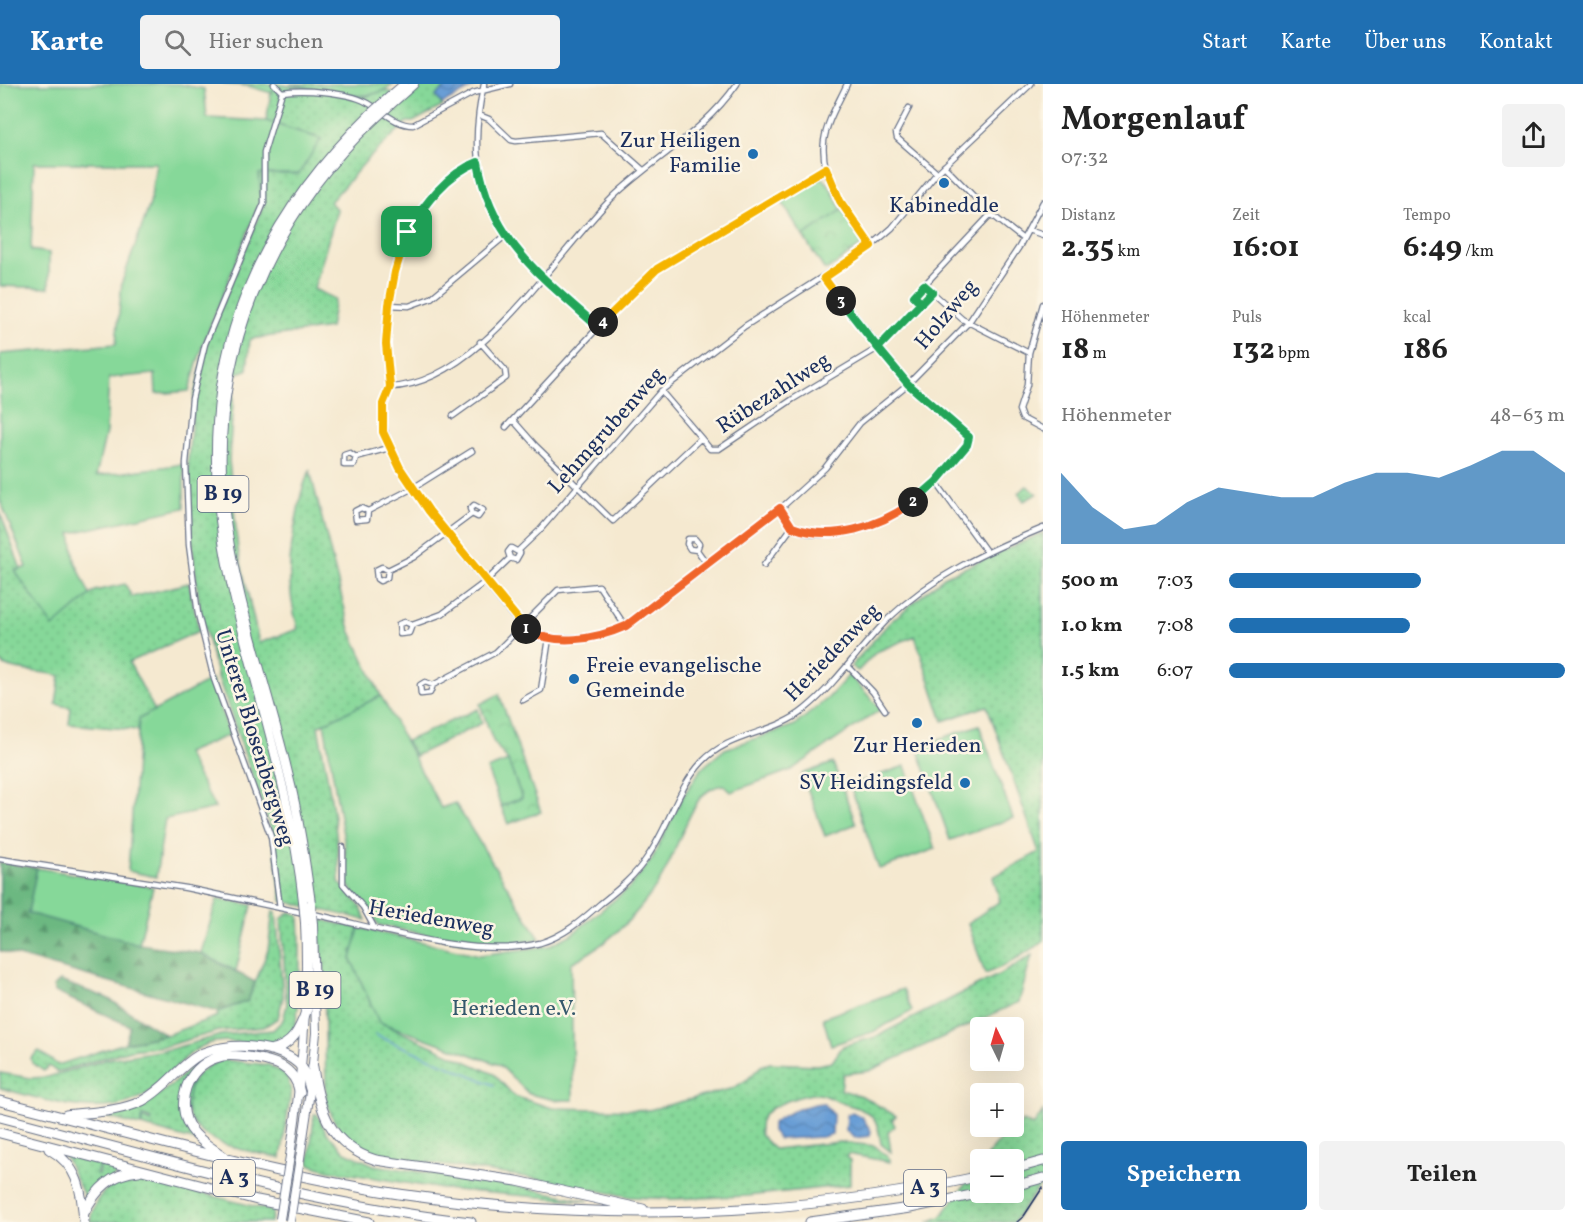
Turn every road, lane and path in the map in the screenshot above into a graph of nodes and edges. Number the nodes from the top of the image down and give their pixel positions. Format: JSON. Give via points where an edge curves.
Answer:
{"nodes":[{"id":1,"x":274,"y":84,"type":"edge"},
{"id":2,"x":404,"y":84,"type":"edge"},
{"id":3,"x":414,"y":84,"type":"edge"},
{"id":4,"x":510,"y":84,"type":"edge"},
{"id":5,"x":737,"y":84,"type":"edge"},
{"id":6,"x":847,"y":84,"type":"edge"},
{"id":7,"x":1031,"y":84,"type":"edge"},
{"id":8,"x":484,"y":87,"type":"edge"},
{"id":9,"x":282,"y":92,"type":"junction"},
{"id":10,"x":383,"y":107,"type":"junction"},
{"id":11,"x":909,"y":108,"type":"dead end"},
{"id":12,"x":479,"y":116,"type":"junction"},
{"id":13,"x":478,"y":162,"type":"junction"},
{"id":14,"x":944,"y":166,"type":"junction"},
{"id":15,"x":826,"y":168,"type":"junction"},
{"id":16,"x":643,"y":170,"type":"junction"},
{"id":17,"x":937,"y":173,"type":"junction"},
{"id":18,"x":1043,"y":202,"type":"edge"},
{"id":19,"x":991,"y":214,"type":"junction"},
{"id":20,"x":1028,"y":230,"type":"junction"},
{"id":21,"x":1043,"y":235,"type":"edge"},
{"id":22,"x":505,"y":236,"type":"junction"},
{"id":23,"x":1023,"y":239,"type":"junction"},
{"id":24,"x":871,"y":246,"type":"junction"},
{"id":25,"x":824,"y":278,"type":"junction"},
{"id":26,"x":544,"y":279,"type":"junction"},
{"id":27,"x":924,"y":285,"type":"junction"},
{"id":28,"x":932,"y":292,"type":"junction"},
{"id":29,"x":921,"y":303,"type":"junction"},
{"id":30,"x":1043,"y":304,"type":"edge"},
{"id":31,"x":389,"y":305,"type":"junction"},
{"id":32,"x":969,"y":322,"type":"junction"},
{"id":33,"x":598,"y":327,"type":"junction"},
{"id":34,"x":480,"y":342,"type":"junction"},
{"id":35,"x":878,"y":348,"type":"junction"},
{"id":36,"x":1029,"y":353,"type":"junction"},
{"id":37,"x":908,"y":384,"type":"junction"},
{"id":38,"x":390,"y":387,"type":"junction"},
{"id":39,"x":662,"y":391,"type":"junction"},
{"id":40,"x":453,"y":416,"type":"dead end"},
{"id":41,"x":513,"y":420,"type":"junction"},
{"id":42,"x":507,"y":427,"type":"dead end"},
{"id":43,"x":1043,"y":429,"type":"edge"},
{"id":44,"x":700,"y":438,"type":"junction"},
{"id":45,"x":389,"y":448,"type":"junction"},
{"id":46,"x":472,"y":451,"type":"dead end"},
{"id":47,"x":356,"y":457,"type":"dead end"},
{"id":48,"x":936,"y":482,"type":"junction"},
{"id":49,"x":577,"y":487,"type":"junction"},
{"id":50,"x":413,"y":488,"type":"junction"},
{"id":51,"x":780,"y":508,"type":"junction"},
{"id":52,"x":368,"y":511,"type":"dead end"},
{"id":53,"x":472,"y":514,"type":"dead end"},
{"id":54,"x":792,"y":527,"type":"junction"},
{"id":55,"x":1043,"y":528,"type":"edge"},
{"id":56,"x":447,"y":535,"type":"junction"},
{"id":57,"x":697,"y":550,"type":"dead end"},
{"id":58,"x":986,"y":551,"type":"junction"},
{"id":59,"x":707,"y":564,"type":"junction"},
{"id":60,"x":764,"y":565,"type":"dead end"},
{"id":61,"x":388,"y":570,"type":"dead end"},
{"id":62,"x":485,"y":582,"type":"junction"},
{"id":63,"x":412,"y":625,"type":"dead end"},
{"id":64,"x":626,"y":626,"type":"junction"},
{"id":65,"x":521,"y":627,"type":"junction"},
{"id":66,"x":549,"y":638,"type":"junction"},
{"id":67,"x":848,"y":666,"type":"junction"},
{"id":68,"x":433,"y":685,"type":"dead end"},
{"id":69,"x":523,"y":700,"type":"dead end"},
{"id":70,"x":885,"y":710,"type":"dead end"},
{"id":71,"x":343,"y":847,"type":"dead end"},
{"id":72,"x":0,"y":859,"type":"edge"},
{"id":73,"x":280,"y":908,"type":"junction"},
{"id":74,"x":309,"y":923,"type":"junction"},
{"id":75,"x":374,"y":927,"type":"junction"},
{"id":76,"x":307,"y":1009,"type":"junction"},
{"id":77,"x":267,"y":1050,"type":"junction"},
{"id":78,"x":313,"y":1067,"type":"junction"},
{"id":79,"x":303,"y":1069,"type":"junction"},
{"id":80,"x":310,"y":1089,"type":"junction"},
{"id":81,"x":300,"y":1093,"type":"junction"},
{"id":82,"x":0,"y":1101,"type":"edge"},
{"id":83,"x":58,"y":1116,"type":"junction"},
{"id":84,"x":0,"y":1117,"type":"edge"},
{"id":85,"x":0,"y":1133,"type":"edge"},
{"id":86,"x":36,"y":1142,"type":"junction"},
{"id":87,"x":228,"y":1159,"type":"junction"},
{"id":88,"x":1043,"y":1161,"type":"edge"},
{"id":89,"x":1024,"y":1166,"type":"edge"},
{"id":90,"x":145,"y":1171,"type":"junction"},
{"id":91,"x":970,"y":1178,"type":"edge"},
{"id":92,"x":1043,"y":1178,"type":"edge"},
{"id":93,"x":1024,"y":1183,"type":"edge"},
{"id":94,"x":970,"y":1195,"type":"edge"},
{"id":95,"x":657,"y":1212,"type":"junction"},
{"id":96,"x":84,"y":1218,"type":"edge"},
{"id":97,"x":280,"y":1220,"type":"edge"},
{"id":98,"x":347,"y":1220,"type":"edge"},
{"id":99,"x":290,"y":1221,"type":"edge"},
{"id":100,"x":369,"y":1222,"type":"edge"},
{"id":101,"x":471,"y":1222,"type":"edge"},
{"id":102,"x":810,"y":1222,"type":"edge"}],
"edges":[{"from":1,"to":9,"type":"street"},
{"from":2,"to":10,"type":"main road","number":"B 19"},
{"from":3,"to":10,"type":"main road","number":"B 19"},
{"from":4,"to":8,"type":"street"},
{"from":5,"to":16,"type":"street","via":[[701,126]]},
{"from":6,"to":15,"type":"street","via":[[827,127]]},
{"from":7,"to":14,"type":"street","name":"Lehmgrubenweg"},
{"from":8,"to":9,"type":"street","via":[[413,125],[402,124],[364,100],[300,89]]},
{"from":8,"to":12,"type":"street"},
{"from":9,"to":73,"type":"street","name":"Unterer Blosenbergweg","via":[[264,152],[264,203],[205,344],[192,399],[186,463],[189,545],[198,614],[214,679],[270,837]]},
{"from":10,"to":74,"type":"main road","number":"B 19","bridge":true,"via":[[314,184],[268,258],[238,336],[223,422],[222,484],[232,555],[291,784]]},
{"from":11,"to":17,"type":"street","via":[[897,138]]},
{"from":12,"to":13,"type":"street"},
{"from":12,"to":16,"type":"street","via":[[489,119],[516,141],[601,133]]},
{"from":13,"to":22,"type":"street","via":[[489,205]]},
{"from":13,"to":31,"type":"street","via":[[461,170],[438,191],[407,232]]},
{"from":14,"to":17,"type":"street","name":"Lehmgrubenweg"},
{"from":14,"to":19,"type":"street"},
{"from":15,"to":24,"type":"street","via":[[840,201]]},
{"from":15,"to":33,"type":"street","via":[[657,269]]},
{"from":16,"to":26,"type":"street","via":[[593,219]]},
{"from":17,"to":24,"type":"street","name":"Lehmgrubenweg","via":[[892,228]]},
{"from":18,"to":20,"type":"street","name":"Holzweg"},
{"from":19,"to":23,"type":"street"},
{"from":19,"to":27,"type":"street"},
{"from":20,"to":21,"type":"street"},
{"from":20,"to":23,"type":"street","name":"Holzweg"},
{"from":22,"to":26,"type":"street"},
{"from":22,"to":31,"type":"street","via":[[431,298],[409,306]]},
{"from":23,"to":32,"type":"street","name":"Holzweg"},
{"from":24,"to":25,"type":"street","name":"Lehmgrubenweg"},
{"from":25,"to":35,"type":"street"},
{"from":25,"to":39,"type":"street","name":"Lehmgrubenweg","via":[[745,326]]},
{"from":26,"to":33,"type":"street"},
{"from":26,"to":34,"type":"street"},
{"from":27,"to":28,"type":"street"},
{"from":27,"to":29,"type":"street","via":[[914,296]]},
{"from":28,"to":29,"type":"street","name":"Rübezahlweg"},
{"from":28,"to":32,"type":"street"},
{"from":29,"to":35,"type":"street","name":"Rübezahlweg"},
{"from":30,"to":36,"type":"street"},
{"from":31,"to":38,"type":"street","via":[[386,344]]},
{"from":32,"to":36,"type":"street"},
{"from":32,"to":37,"type":"street","name":"Holzweg"},
{"from":33,"to":41,"type":"street"},
{"from":34,"to":38,"type":"street","via":[[428,380]]},
{"from":34,"to":40,"type":"street","via":[[505,370],[506,378]]},
{"from":35,"to":37,"type":"street"},
{"from":35,"to":44,"type":"street","name":"Rübezahlweg","via":[[719,449],[710,449]]},
{"from":36,"to":43,"type":"street","via":[[1027,385],[1019,410],[1022,418]]},
{"from":37,"to":48,"type":"street","via":[[969,437],[967,445]]},
{"from":37,"to":51,"type":"street","name":"Holzweg","via":[[860,423],[825,468]]},
{"from":38,"to":45,"type":"street","via":[[382,418]]},
{"from":39,"to":44,"type":"street"},
{"from":39,"to":49,"type":"street","name":"Lehmgrubenweg"},
{"from":41,"to":42,"type":"street"},
{"from":41,"to":49,"type":"street"},
{"from":44,"to":49,"type":"street","name":"Rübezahlweg","via":[[613,521]]},
{"from":45,"to":47,"type":"street"},
{"from":45,"to":50,"type":"street"},
{"from":46,"to":50,"type":"street"},
{"from":48,"to":54,"type":"street","via":[[900,512],[859,528],[817,534]]},
{"from":48,"to":58,"type":"street"},
{"from":49,"to":62,"type":"street","name":"Lehmgrubenweg","via":[[518,550],[520,556],[516,560],[510,558]]},
{"from":50,"to":52,"type":"street"},
{"from":50,"to":56,"type":"street"},
{"from":51,"to":54,"type":"street"},
{"from":51,"to":59,"type":"street","name":"Holzweg"},
{"from":53,"to":56,"type":"street"},
{"from":54,"to":60,"type":"street"},
{"from":55,"to":58,"type":"street","name":"Heriedenweg"},
{"from":56,"to":61,"type":"street"},
{"from":56,"to":62,"type":"street"},
{"from":57,"to":59,"type":"street"},
{"from":58,"to":67,"type":"street","name":"Heriedenweg","via":[[942,575],[910,599]]},
{"from":59,"to":64,"type":"street","name":"Holzweg"},
{"from":62,"to":63,"type":"street","via":[[442,614]]},
{"from":62,"to":65,"type":"street"},
{"from":64,"to":65,"type":"street","via":[[599,586],[558,590]]},
{"from":64,"to":66,"type":"street","name":"Holzweg","via":[[593,637]]},
{"from":65,"to":66,"type":"street"},
{"from":65,"to":68,"type":"street","via":[[496,652]]},
{"from":66,"to":69,"type":"street","via":[[541,690]]},
{"from":67,"to":70,"type":"street"},
{"from":67,"to":75,"type":"street","name":"Heriedenweg","via":[[805,710],[786,722],[712,751],[678,796],[649,856],[624,884],[572,928],[541,943],[483,949]]},
{"from":71,"to":75,"type":"street","via":[[343,884]]},
{"from":72,"to":73,"type":"street","name":"Heriedenweg","via":[[186,888]]},
{"from":73,"to":75,"type":"street","name":"Heriedenweg"},
{"from":74,"to":76,"type":"main road","number":"B 19"},
{"from":74,"to":78,"type":"main road","number":"B 19","via":[[316,1012]]},
{"from":76,"to":77,"type":"highway","via":[[291,1041]]},
{"from":76,"to":79,"type":"main road","number":"B 19"},
{"from":77,"to":79,"type":"highway","number":"A 3","via":[[285,1055]]},
{"from":77,"to":83,"type":"highway","number":"A 3","via":[[236,1046],[212,1049],[190,1061],[164,1086],[135,1104],[110,1111]]},
{"from":78,"to":80,"type":"main road","number":"B 19"},
{"from":78,"to":95,"type":"highway","via":[[326,1122],[341,1141],[361,1154],[376,1160],[536,1185]]},
{"from":79,"to":80,"type":"highway"},
{"from":79,"to":81,"type":"main road","number":"B 19"},
{"from":80,"to":99,"type":"main road","number":"B 19","bridge":true},
{"from":81,"to":87,"type":"highway","via":[[291,1072],[271,1060],[216,1058],[199,1068],[187,1084],[184,1108],[189,1126]]},
{"from":81,"to":97,"type":"main road","number":"B 19","bridge":true},
{"from":82,"to":83,"type":"highway","number":"A 3"},
{"from":83,"to":87,"type":"highway","number":"A 3"},
{"from":84,"to":101,"type":"highway","number":"A 3","via":[[304,1194]]},
{"from":85,"to":86,"type":"highway"},
{"from":86,"to":90,"type":"highway","number":"A 3"},
{"from":86,"to":96,"type":"highway","via":[[72,1168],[80,1185]]},
{"from":87,"to":95,"type":"highway","number":"A 3","via":[[331,1182],[446,1201],[545,1210]]},
{"from":88,"to":89,"type":"highway"},
{"from":90,"to":96,"type":"highway","number":"A 3","via":[[123,1174],[105,1183],[91,1199]]},
{"from":90,"to":98,"type":"highway","number":"A 3"},
{"from":91,"to":95,"type":"highway","number":"A 3","via":[[868,1198],[793,1207]]},
{"from":92,"to":93,"type":"highway"},
{"from":94,"to":102,"type":"highway","number":"A 3"},
{"from":98,"to":100,"type":"highway","number":"A 3"}]}
